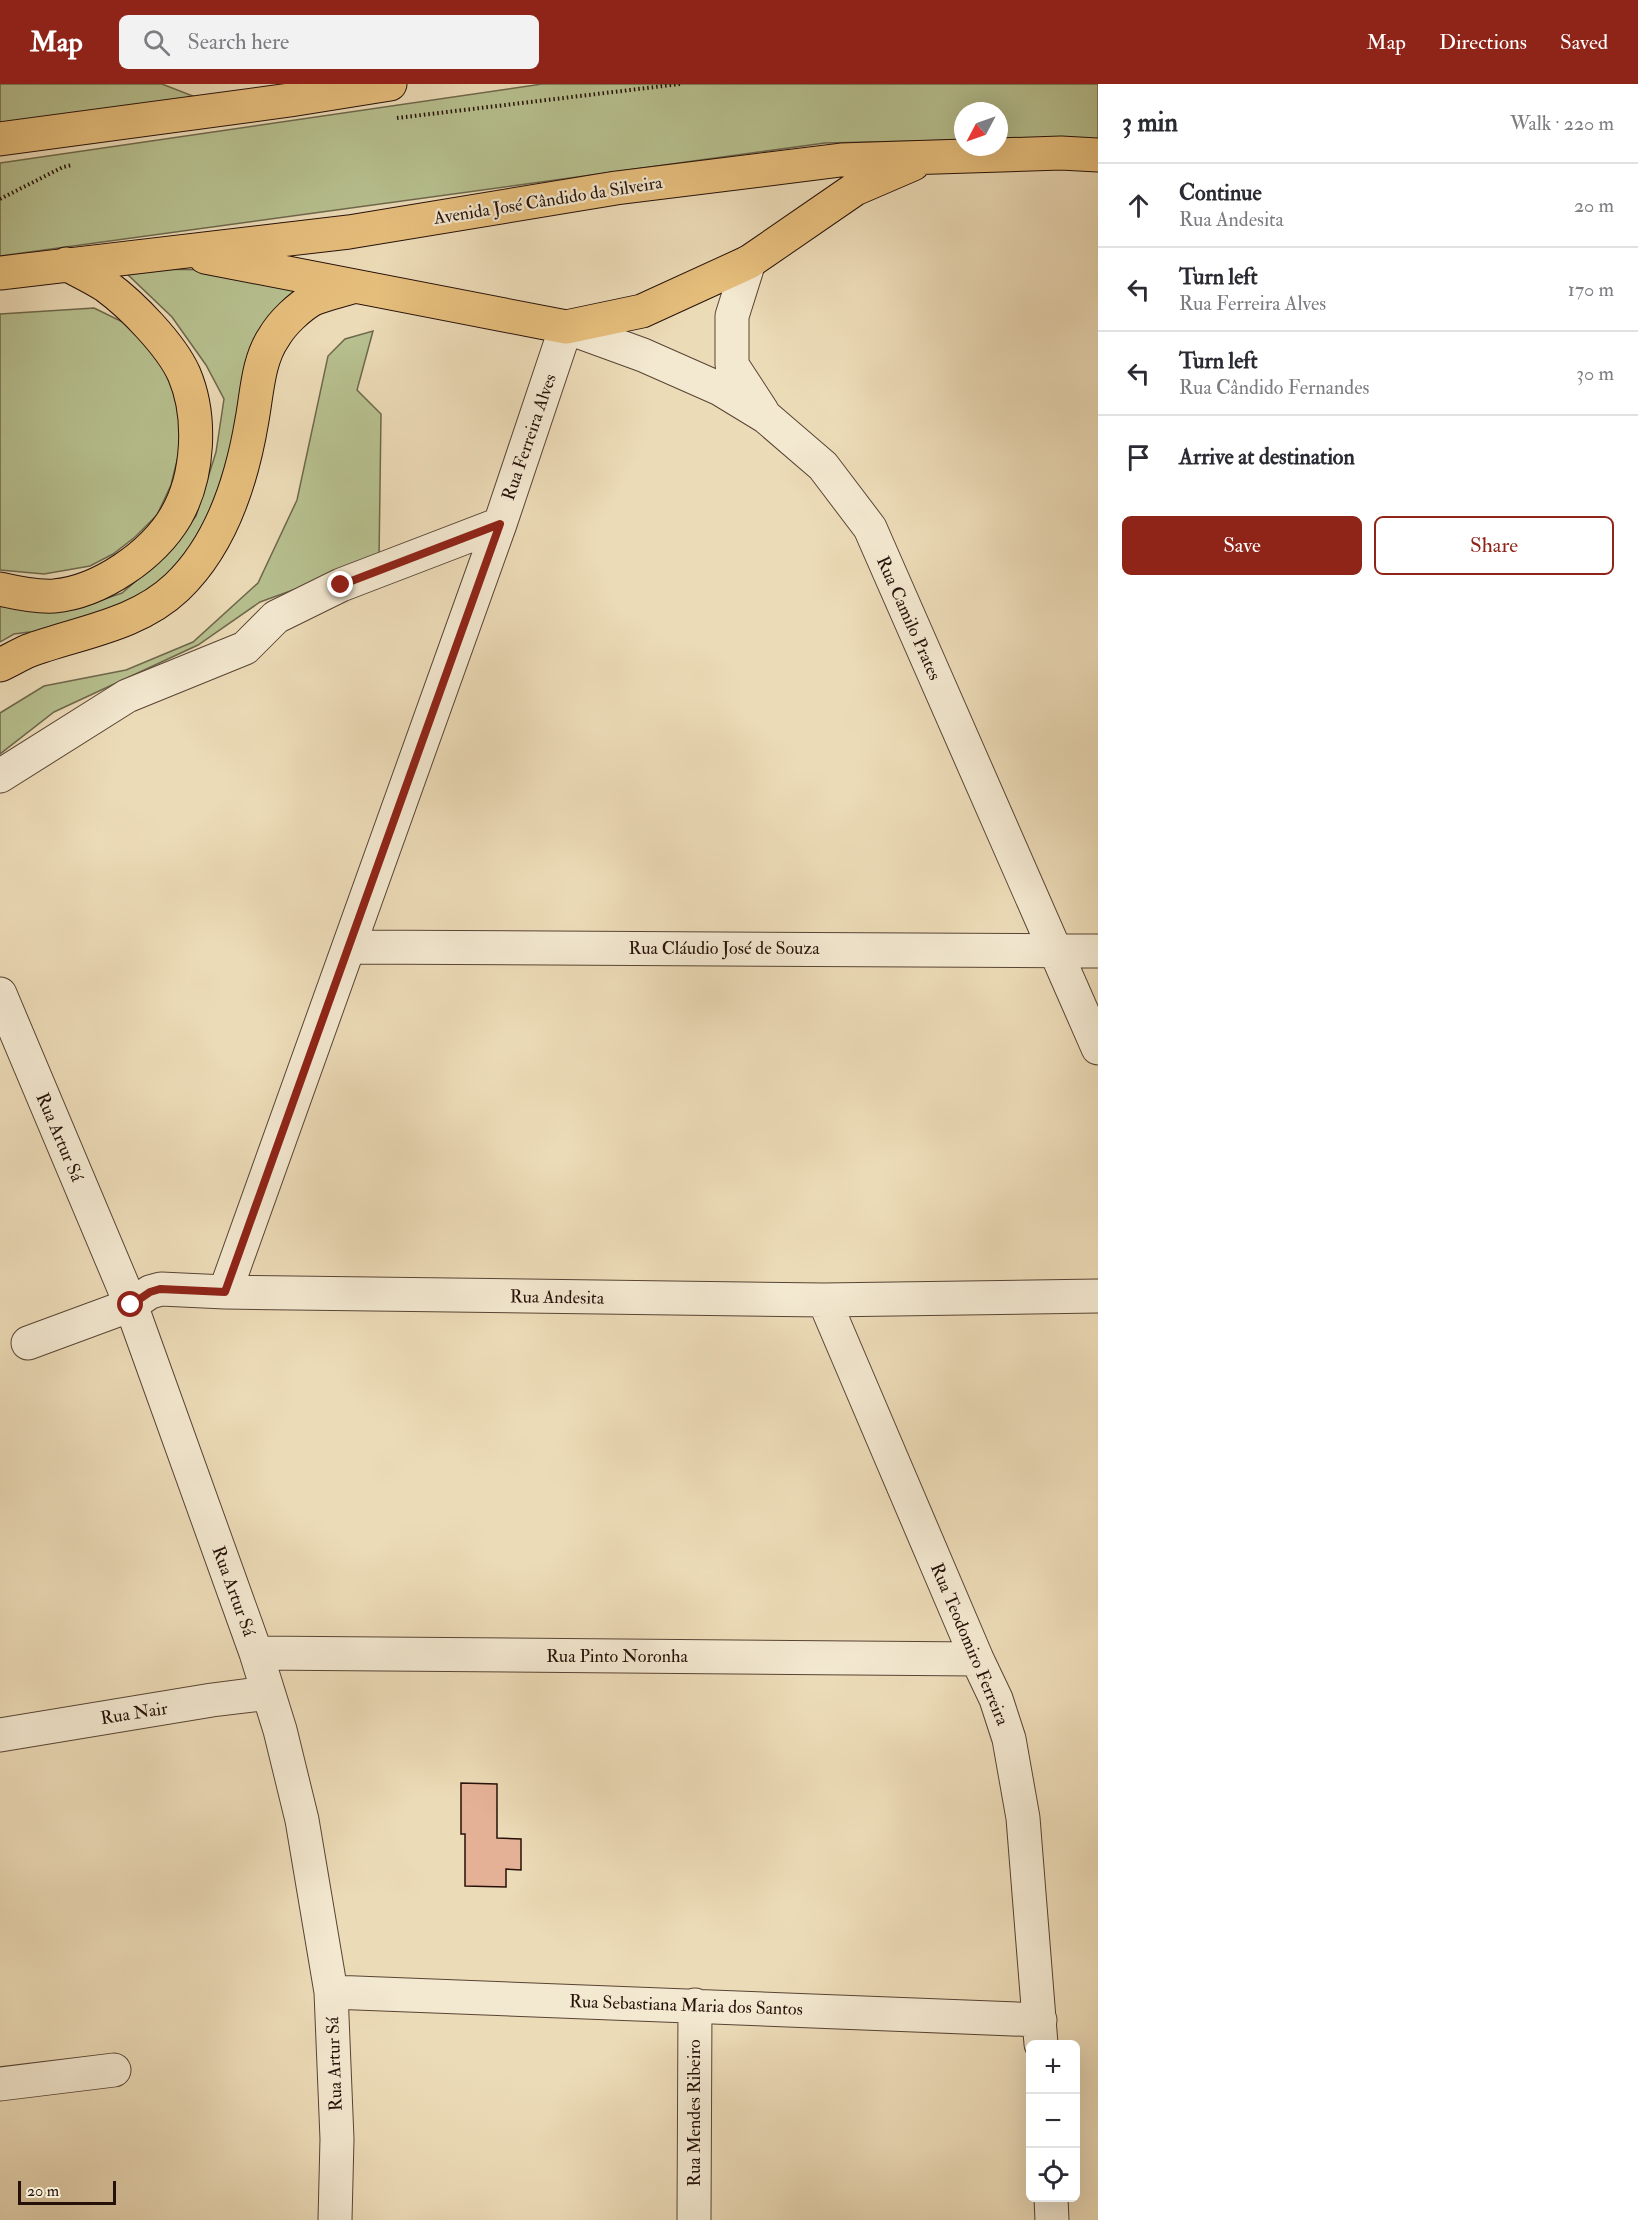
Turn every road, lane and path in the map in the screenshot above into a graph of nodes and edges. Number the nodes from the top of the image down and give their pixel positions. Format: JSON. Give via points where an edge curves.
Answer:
{"nodes":[{"id":1,"x":235,"y":84,"type":"edge"},
{"id":2,"x":390,"y":84,"type":"edge"},
{"id":3,"x":290,"y":100,"type":"junction"},
{"id":4,"x":6,"y":138,"type":"edge"},
{"id":5,"x":1098,"y":155,"type":"edge"},
{"id":6,"x":932,"y":156,"type":"junction"},
{"id":7,"x":173,"y":251,"type":"junction"},
{"id":8,"x":748,"y":262,"type":"junction"},
{"id":9,"x":53,"y":266,"type":"junction"},
{"id":10,"x":0,"y":273,"type":"edge"},
{"id":11,"x":354,"y":286,"type":"junction"},
{"id":12,"x":566,"y":327,"type":"junction"},
{"id":13,"x":766,"y":417,"type":"junction"},
{"id":14,"x":500,"y":524,"type":"junction"},
{"id":15,"x":0,"y":589,"type":"edge"},
{"id":16,"x":0,"y":665,"type":"edge"},
{"id":17,"x":0,"y":776,"type":"edge"},
{"id":18,"x":350,"y":947,"type":"junction"},
{"id":19,"x":1055,"y":950,"type":"junction"},
{"id":20,"x":1098,"y":951,"type":"edge"},
{"id":21,"x":0,"y":994,"type":"edge"},
{"id":22,"x":1098,"y":1048,"type":"edge"},
{"id":23,"x":225,"y":1292,"type":"junction"},
{"id":24,"x":1098,"y":1296,"type":"edge"},
{"id":25,"x":825,"y":1300,"type":"junction"},
{"id":26,"x":131,"y":1305,"type":"junction"},
{"id":27,"x":28,"y":1343,"type":"dead end"},
{"id":28,"x":256,"y":1653,"type":"junction"},
{"id":29,"x":977,"y":1659,"type":"junction"},
{"id":30,"x":268,"y":1693,"type":"junction"},
{"id":31,"x":0,"y":1735,"type":"edge"},
{"id":32,"x":331,"y":1992,"type":"junction"},
{"id":33,"x":695,"y":2005,"type":"junction"},
{"id":34,"x":1041,"y":2032,"type":"edge"},
{"id":35,"x":114,"y":2070,"type":"dead end"},
{"id":36,"x":0,"y":2084,"type":"edge"},
{"id":37,"x":1051,"y":2202,"type":"edge"},
{"id":38,"x":335,"y":2220,"type":"edge"},
{"id":39,"x":694,"y":2220,"type":"edge"},
{"id":40,"x":1052,"y":2220,"type":"edge"}],
"edges":[{"from":1,"to":3,"type":"main road"},
{"from":2,"to":3,"type":"main road"},
{"from":3,"to":4,"type":"main road"},
{"from":5,"to":6,"type":"main road","name":"Avenida José Cândido da Silveira"},
{"from":6,"to":7,"type":"main road","name":"Avenida José Cândido da Silveira","via":[[841,160],[651,183],[349,232]]},
{"from":6,"to":8,"type":"main road","via":[[855,189]]},
{"from":7,"to":9,"type":"main road","name":"Avenida José Cândido da Silveira"},
{"from":7,"to":11,"type":"main road"},
{"from":8,"to":12,"type":"main road","via":[[642,311]]},
{"from":8,"to":13,"type":"street","via":[[732,316],[732,365]]},
{"from":9,"to":10,"type":"main road","name":"Avenida José Cândido da Silveira"},
{"from":9,"to":15,"type":"main road","via":[[105,285],[162,341],[183,374],[194,411],[196,452],[176,515],[133,562],[103,582],[53,596]]},
{"from":11,"to":12,"type":"main road"},
{"from":11,"to":16,"type":"main road","via":[[312,300],[274,337],[263,362],[238,481],[224,520],[209,550],[177,587],[121,622],[26,652]]},
{"from":12,"to":13,"type":"street","name":"Rua Camilo Prates","via":[[644,355],[720,389]]},
{"from":12,"to":14,"type":"street","name":"Rua Ferreira Alves"},
{"from":13,"to":19,"type":"street","name":"Rua Camilo Prates","via":[[823,466],[870,528]]},
{"from":14,"to":17,"type":"street","via":[[341,585],[276,617],[245,648],[127,696]]},
{"from":14,"to":18,"type":"street","name":"Rua Ferreira Alves"},
{"from":18,"to":19,"type":"street","name":"Rua Cláudio José de Souza"},
{"from":18,"to":23,"type":"street","name":"Rua Ferreira Alves"},
{"from":19,"to":20,"type":"street","name":"Rua Cláudio José de Souza"},
{"from":19,"to":22,"type":"street","name":"Rua Camilo Prates"},
{"from":21,"to":26,"type":"street","name":"Rua Artur Sá"},
{"from":23,"to":25,"type":"street","name":"Rua Andesita"},
{"from":23,"to":26,"type":"street","name":"Rua Andesita","via":[[160,1289]]},
{"from":24,"to":25,"type":"street","name":"Rua Andesita"},
{"from":25,"to":29,"type":"street","name":"Rua Teodomiro Ferreira"},
{"from":26,"to":27,"type":"street","name":"Rua Andesita"},
{"from":26,"to":28,"type":"street","name":"Rua Artur Sá"},
{"from":28,"to":29,"type":"street","name":"Rua Pinto Noronha"},
{"from":28,"to":30,"type":"street","name":"Rua Artur Sá"},
{"from":29,"to":34,"type":"street","name":"Rua Teodomiro Ferreira","via":[[1009,1739],[1023,1818]]},
{"from":30,"to":31,"type":"street","name":"Rua Nair"},
{"from":30,"to":32,"type":"street","name":"Rua Artur Sá","via":[[302,1820]]},
{"from":32,"to":33,"type":"street","name":"Rua Sebastiana Maria dos Santos"},
{"from":32,"to":38,"type":"street","name":"Rua Artur Sá","via":[[337,2139]]},
{"from":33,"to":34,"type":"street","name":"Rua Sebastiana Maria dos Santos"},
{"from":33,"to":39,"type":"street","name":"Rua Mendes Ribeiro"},
{"from":35,"to":36,"type":"street"},
{"from":37,"to":40,"type":"street"}]}
